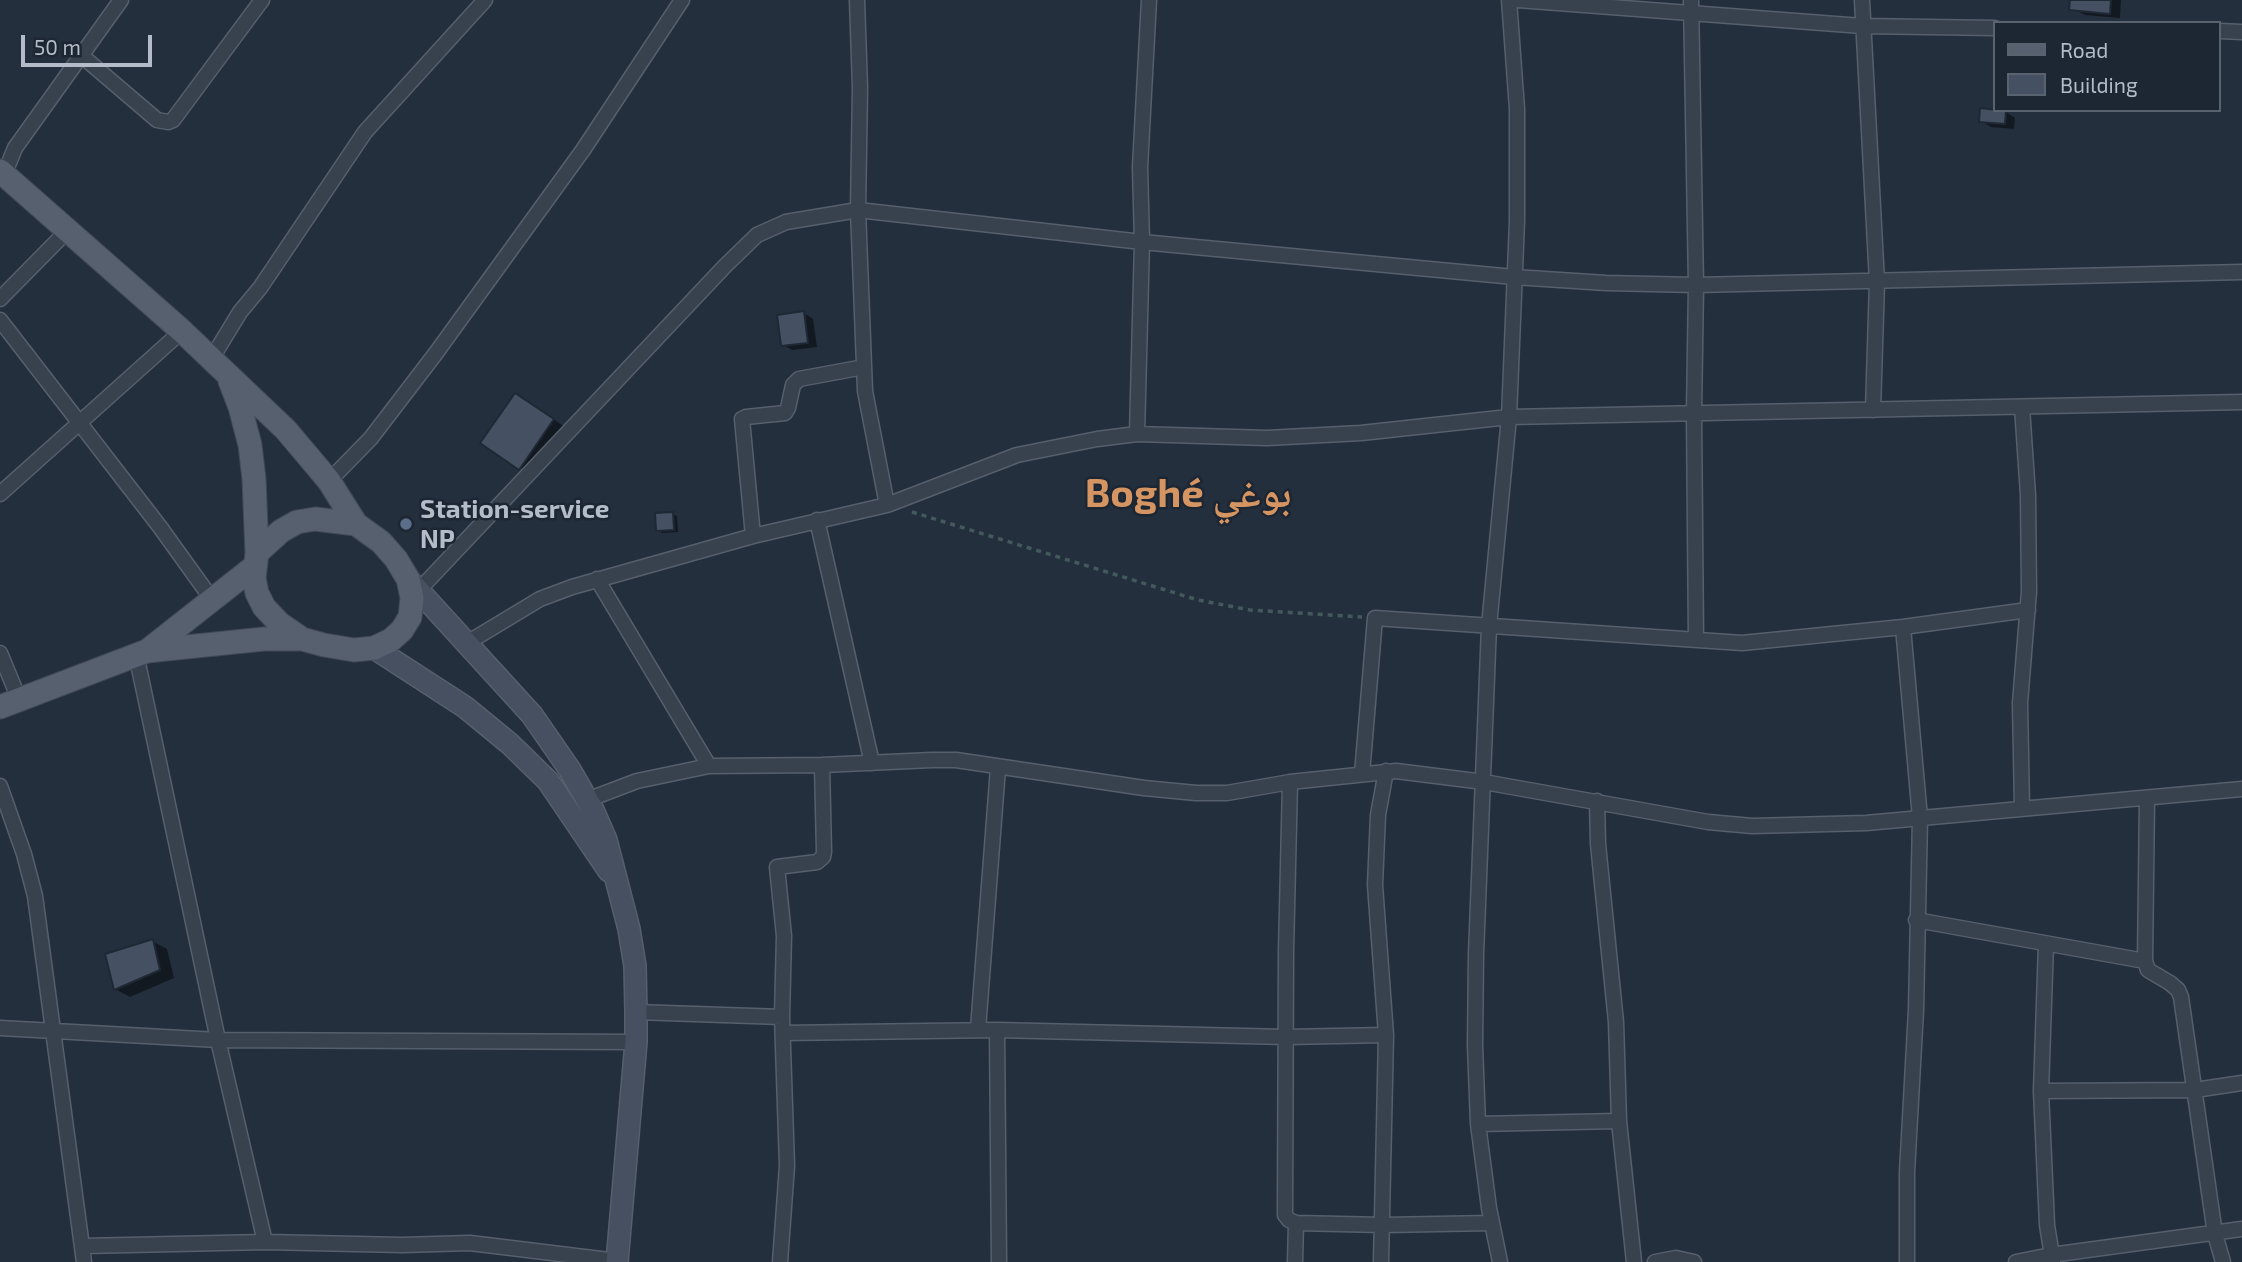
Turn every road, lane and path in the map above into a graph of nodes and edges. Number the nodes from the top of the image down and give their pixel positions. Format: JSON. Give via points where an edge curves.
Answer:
{"nodes":[{"id":1,"x":121,"y":0,"type":"edge"},
{"id":2,"x":262,"y":0,"type":"edge"},
{"id":3,"x":485,"y":0,"type":"edge"},
{"id":4,"x":682,"y":0,"type":"edge"},
{"id":5,"x":857,"y":0,"type":"edge"},
{"id":6,"x":1149,"y":0,"type":"edge"},
{"id":7,"x":1508,"y":0,"type":"edge"},
{"id":8,"x":1517,"y":0,"type":"edge"},
{"id":9,"x":1863,"y":0,"type":"edge"},
{"id":10,"x":1691,"y":7,"type":"edge"},
{"id":11,"x":1862,"y":26,"type":"junction"},
{"id":12,"x":1994,"y":28,"type":"edge"},
{"id":13,"x":2221,"y":32,"type":"edge"},
{"id":14,"x":2242,"y":32,"type":"edge"},
{"id":15,"x":82,"y":56,"type":"junction"},
{"id":16,"x":2,"y":173,"type":"edge"},
{"id":17,"x":858,"y":210,"type":"junction"},
{"id":18,"x":68,"y":230,"type":"junction"},
{"id":19,"x":1142,"y":242,"type":"junction"},
{"id":20,"x":2242,"y":272,"type":"edge"},
{"id":21,"x":1514,"y":277,"type":"junction"},
{"id":22,"x":1877,"y":282,"type":"junction"},
{"id":23,"x":1696,"y":285,"type":"junction"},
{"id":24,"x":0,"y":299,"type":"edge"},
{"id":25,"x":0,"y":320,"type":"edge"},
{"id":26,"x":183,"y":331,"type":"junction"},
{"id":27,"x":220,"y":367,"type":"junction"},
{"id":28,"x":864,"y":367,"type":"junction"},
{"id":29,"x":2242,"y":402,"type":"edge"},
{"id":30,"x":2022,"y":407,"type":"junction"},
{"id":31,"x":1873,"y":410,"type":"junction"},
{"id":32,"x":1694,"y":412,"type":"junction"},
{"id":33,"x":1509,"y":418,"type":"junction"},
{"id":34,"x":80,"y":422,"type":"junction"},
{"id":35,"x":1137,"y":433,"type":"junction"},
{"id":36,"x":329,"y":481,"type":"junction"},
{"id":37,"x":0,"y":494,"type":"edge"},
{"id":38,"x":887,"y":505,"type":"junction"},
{"id":39,"x":817,"y":520,"type":"junction"},
{"id":40,"x":356,"y":524,"type":"junction"},
{"id":41,"x":752,"y":536,"type":"junction"},
{"id":42,"x":256,"y":559,"type":"junction"},
{"id":43,"x":597,"y":579,"type":"junction"},
{"id":44,"x":413,"y":584,"type":"junction"},
{"id":45,"x":211,"y":598,"type":"junction"},
{"id":46,"x":2028,"y":610,"type":"junction"},
{"id":47,"x":1375,"y":618,"type":"junction"},
{"id":48,"x":1489,"y":626,"type":"junction"},
{"id":49,"x":1903,"y":627,"type":"junction"},
{"id":50,"x":302,"y":639,"type":"junction"},
{"id":51,"x":1696,"y":640,"type":"junction"},
{"id":52,"x":467,"y":643,"type":"junction"},
{"id":53,"x":374,"y":648,"type":"junction"},
{"id":54,"x":0,"y":653,"type":"edge"},
{"id":55,"x":141,"y":653,"type":"junction"},
{"id":56,"x":10,"y":703,"type":"edge"},
{"id":57,"x":872,"y":763,"type":"junction"},
{"id":58,"x":822,"y":765,"type":"junction"},
{"id":59,"x":709,"y":766,"type":"junction"},
{"id":60,"x":998,"y":768,"type":"junction"},
{"id":61,"x":1386,"y":771,"type":"junction"},
{"id":62,"x":1362,"y":774,"type":"junction"},
{"id":63,"x":1290,"y":782,"type":"junction"},
{"id":64,"x":1484,"y":782,"type":"junction"},
{"id":65,"x":0,"y":786,"type":"edge"},
{"id":66,"x":2242,"y":789,"type":"edge"},
{"id":67,"x":2147,"y":799,"type":"junction"},
{"id":68,"x":587,"y":800,"type":"junction"},
{"id":69,"x":1597,"y":801,"type":"junction"},
{"id":70,"x":2021,"y":808,"type":"junction"},
{"id":71,"x":1920,"y":818,"type":"junction"},
{"id":72,"x":617,"y":885,"type":"junction"},
{"id":73,"x":1916,"y":920,"type":"junction"},
{"id":74,"x":2046,"y":944,"type":"junction"},
{"id":75,"x":2145,"y":961,"type":"junction"},
{"id":76,"x":636,"y":1012,"type":"junction"},
{"id":77,"x":782,"y":1017,"type":"junction"},
{"id":78,"x":0,"y":1028,"type":"edge"},
{"id":79,"x":978,"y":1029,"type":"junction"},
{"id":80,"x":997,"y":1030,"type":"junction"},
{"id":81,"x":55,"y":1033,"type":"junction"},
{"id":82,"x":783,"y":1033,"type":"junction"},
{"id":83,"x":1386,"y":1035,"type":"junction"},
{"id":84,"x":1286,"y":1037,"type":"junction"},
{"id":85,"x":218,"y":1040,"type":"junction"},
{"id":86,"x":636,"y":1042,"type":"junction"},
{"id":87,"x":2242,"y":1083,"type":"edge"},
{"id":88,"x":2195,"y":1090,"type":"junction"},
{"id":89,"x":2041,"y":1091,"type":"junction"},
{"id":90,"x":1619,"y":1121,"type":"junction"},
{"id":91,"x":1478,"y":1124,"type":"junction"},
{"id":92,"x":1296,"y":1223,"type":"junction"},
{"id":93,"x":1492,"y":1223,"type":"junction"},
{"id":94,"x":1383,"y":1225,"type":"junction"},
{"id":95,"x":2242,"y":1229,"type":"edge"},
{"id":96,"x":2216,"y":1234,"type":"junction"},
{"id":97,"x":265,"y":1242,"type":"junction"},
{"id":98,"x":83,"y":1246,"type":"junction"},
{"id":99,"x":2052,"y":1258,"type":"edge"},
{"id":100,"x":617,"y":1261,"type":"edge"},
{"id":101,"x":84,"y":1262,"type":"edge"},
{"id":102,"x":780,"y":1262,"type":"edge"},
{"id":103,"x":999,"y":1262,"type":"edge"},
{"id":104,"x":1295,"y":1262,"type":"edge"},
{"id":105,"x":1381,"y":1262,"type":"edge"},
{"id":106,"x":1500,"y":1262,"type":"edge"},
{"id":107,"x":1634,"y":1262,"type":"edge"},
{"id":108,"x":1655,"y":1262,"type":"edge"},
{"id":109,"x":1694,"y":1262,"type":"edge"},
{"id":110,"x":1907,"y":1262,"type":"edge"},
{"id":111,"x":2016,"y":1262,"type":"edge"},
{"id":112,"x":2223,"y":1262,"type":"edge"}],
"edges":[{"from":1,"to":15,"type":"street"},
{"from":2,"to":15,"type":"street","via":[[168,122],[157,120]]},
{"from":3,"to":27,"type":"street","via":[[365,132],[240,312]]},
{"from":4,"to":36,"type":"street","via":[[583,150],[436,353],[371,438]]},
{"from":5,"to":17,"type":"street"},
{"from":6,"to":19,"type":"street","via":[[1140,167]]},
{"from":7,"to":21,"type":"street","via":[[1517,109]]},
{"from":8,"to":10,"type":"street"},
{"from":9,"to":11,"type":"street"},
{"from":10,"to":11,"type":"street"},
{"from":10,"to":23,"type":"street"},
{"from":11,"to":12,"type":"street"},
{"from":11,"to":22,"type":"street"},
{"from":13,"to":14,"type":"street"},
{"from":15,"to":16,"type":"street"},
{"from":16,"to":18,"type":"main road"},
{"from":17,"to":19,"type":"street"},
{"from":17,"to":28,"type":"street"},
{"from":17,"to":44,"type":"street","via":[[786,222],[757,235]]},
{"from":18,"to":24,"type":"street"},
{"from":18,"to":26,"type":"main road"},
{"from":19,"to":21,"type":"street"},
{"from":19,"to":35,"type":"street"},
{"from":20,"to":22,"type":"street"},
{"from":21,"to":23,"type":"street"},
{"from":21,"to":33,"type":"street"},
{"from":22,"to":23,"type":"street"},
{"from":22,"to":31,"type":"street"},
{"from":23,"to":32,"type":"street"},
{"from":25,"to":34,"type":"street"},
{"from":26,"to":27,"type":"main road"},
{"from":26,"to":34,"type":"street"},
{"from":27,"to":36,"type":"main road","via":[[286,430]]},
{"from":27,"to":42,"type":"main road","via":[[240,407],[250,445]]},
{"from":28,"to":38,"type":"street"},
{"from":28,"to":41,"type":"street","via":[[799,379],[785,413],[742,419]]},
{"from":29,"to":30,"type":"street"},
{"from":30,"to":31,"type":"street"},
{"from":30,"to":46,"type":"street"},
{"from":31,"to":32,"type":"street"},
{"from":32,"to":33,"type":"street"},
{"from":32,"to":51,"type":"street"},
{"from":33,"to":35,"type":"street","via":[[1267,438]]},
{"from":33,"to":48,"type":"street"},
{"from":34,"to":37,"type":"street"},
{"from":34,"to":45,"type":"street"},
{"from":35,"to":38,"type":"street","via":[[1017,455]]},
{"from":36,"to":40,"type":"main road"},
{"from":38,"to":39,"type":"street"},
{"from":38,"to":47,"type":"path","via":[[1198,600],[1250,610]]},
{"from":39,"to":41,"type":"street"},
{"from":39,"to":57,"type":"street"},
{"from":40,"to":42,"type":"main road","via":[[315,519],[297,522],[268,541]]},
{"from":40,"to":44,"type":"main road","via":[[381,542]]},
{"from":41,"to":43,"type":"street"},
{"from":42,"to":45,"type":"main road"},
{"from":42,"to":50,"type":"main road","via":[[254,578],[264,607]]},
{"from":43,"to":52,"type":"street","via":[[540,599]]},
{"from":43,"to":59,"type":"street"},
{"from":44,"to":52,"type":"street"},
{"from":44,"to":53,"type":"main road","via":[[410,617],[391,640]]},
{"from":45,"to":55,"type":"main road"},
{"from":46,"to":49,"type":"street"},
{"from":46,"to":70,"type":"street","via":[[2020,704]]},
{"from":47,"to":48,"type":"street"},
{"from":47,"to":62,"type":"street"},
{"from":48,"to":51,"type":"street"},
{"from":48,"to":64,"type":"street"},
{"from":49,"to":51,"type":"street","via":[[1762,642]]},
{"from":49,"to":71,"type":"street"},
{"from":50,"to":53,"type":"main road","via":[[354,650]]},
{"from":50,"to":55,"type":"main road"},
{"from":52,"to":68,"type":"street","via":[[532,716]]},
{"from":53,"to":72,"type":"street","via":[[466,707],[548,781]]},
{"from":54,"to":56,"type":"street"},
{"from":55,"to":56,"type":"main road"},
{"from":55,"to":85,"type":"street"},
{"from":57,"to":58,"type":"street"},
{"from":57,"to":60,"type":"street","via":[[956,760]]},
{"from":58,"to":59,"type":"street"},
{"from":58,"to":77,"type":"street","via":[[823,857],[817,862],[777,867],[784,936]]},
{"from":59,"to":68,"type":"street","via":[[637,781]]},
{"from":60,"to":63,"type":"street","via":[[1196,793],[1227,793]]},
{"from":60,"to":79,"type":"street"},
{"from":61,"to":62,"type":"street"},
{"from":61,"to":64,"type":"street"},
{"from":61,"to":83,"type":"street","via":[[1378,815],[1375,885]]},
{"from":62,"to":63,"type":"street"},
{"from":63,"to":84,"type":"street"},
{"from":64,"to":69,"type":"street"},
{"from":64,"to":91,"type":"street","via":[[1476,965]]},
{"from":65,"to":81,"type":"street","via":[[35,896]]},
{"from":66,"to":67,"type":"street"},
{"from":67,"to":70,"type":"street"},
{"from":67,"to":75,"type":"street"},
{"from":68,"to":72,"type":"street","via":[[606,841]]},
{"from":69,"to":71,"type":"street","via":[[1752,826]]},
{"from":69,"to":90,"type":"street","via":[[1616,1021]]},
{"from":70,"to":71,"type":"street"},
{"from":71,"to":73,"type":"street"},
{"from":72,"to":76,"type":"street","via":[[635,966]]},
{"from":73,"to":74,"type":"street"},
{"from":73,"to":110,"type":"street"},
{"from":74,"to":75,"type":"street"},
{"from":74,"to":89,"type":"street"},
{"from":75,"to":88,"type":"street","via":[[2148,970],[2178,990]]},
{"from":76,"to":77,"type":"street"},
{"from":76,"to":86,"type":"street"},
{"from":77,"to":82,"type":"street"},
{"from":78,"to":81,"type":"street"},
{"from":79,"to":80,"type":"street"},
{"from":79,"to":82,"type":"street"},
{"from":80,"to":84,"type":"street"},
{"from":80,"to":103,"type":"street"},
{"from":81,"to":85,"type":"street"},
{"from":81,"to":98,"type":"street"},
{"from":82,"to":102,"type":"street","via":[[787,1167]]},
{"from":83,"to":84,"type":"street"},
{"from":83,"to":94,"type":"street"},
{"from":84,"to":92,"type":"street","via":[[1284,1203],[1285,1214]]},
{"from":85,"to":86,"type":"street"},
{"from":85,"to":97,"type":"street"},
{"from":86,"to":100,"type":"street"},
{"from":87,"to":88,"type":"street"},
{"from":88,"to":89,"type":"street"},
{"from":88,"to":96,"type":"street"},
{"from":89,"to":99,"type":"street"},
{"from":90,"to":91,"type":"street"},
{"from":90,"to":107,"type":"street"},
{"from":91,"to":93,"type":"street"},
{"from":92,"to":94,"type":"street"},
{"from":92,"to":104,"type":"street"},
{"from":93,"to":94,"type":"street"},
{"from":93,"to":106,"type":"street"},
{"from":94,"to":105,"type":"street"},
{"from":95,"to":96,"type":"street"},
{"from":96,"to":99,"type":"street"},
{"from":96,"to":112,"type":"street"},
{"from":97,"to":98,"type":"street"},
{"from":97,"to":100,"type":"street","via":[[470,1243]]},
{"from":98,"to":101,"type":"street"},
{"from":99,"to":111,"type":"street"},
{"from":108,"to":109,"type":"street","via":[[1676,1258]]}]}
